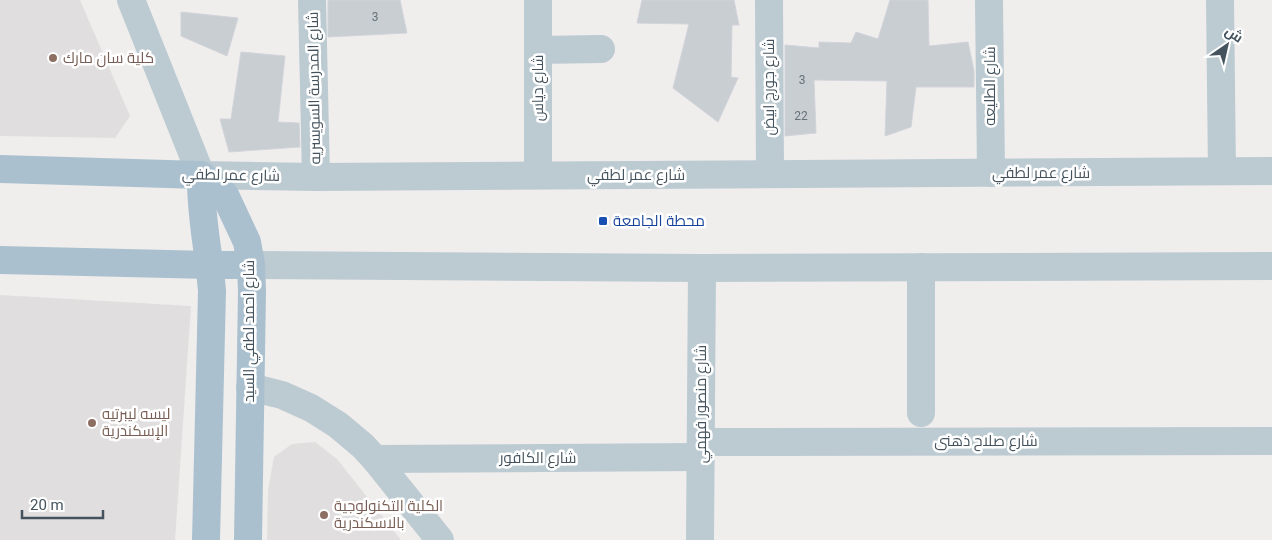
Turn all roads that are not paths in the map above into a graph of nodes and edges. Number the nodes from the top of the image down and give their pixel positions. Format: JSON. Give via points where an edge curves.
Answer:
{"nodes":[{"id":1,"x":131,"y":0,"type":"edge"},
{"id":2,"x":312,"y":0,"type":"edge"},
{"id":3,"x":538,"y":0,"type":"edge"},
{"id":4,"x":768,"y":0,"type":"edge"},
{"id":5,"x":989,"y":0,"type":"edge"},
{"id":6,"x":1220,"y":0,"type":"edge"},
{"id":7,"x":601,"y":49,"type":"dead end"},
{"id":8,"x":538,"y":50,"type":"junction"},
{"id":9,"x":0,"y":169,"type":"edge"},
{"id":10,"x":1222,"y":171,"type":"junction"},
{"id":11,"x":1272,"y":171,"type":"edge"},
{"id":12,"x":991,"y":173,"type":"junction"},
{"id":13,"x":770,"y":174,"type":"junction"},
{"id":14,"x":538,"y":175,"type":"junction"},
{"id":15,"x":316,"y":177,"type":"junction"},
{"id":16,"x":209,"y":188,"type":"junction"},
{"id":17,"x":249,"y":254,"type":"junction"},
{"id":18,"x":208,"y":256,"type":"junction"},
{"id":19,"x":0,"y":260,"type":"edge"},
{"id":20,"x":1272,"y":266,"type":"edge"},
{"id":21,"x":921,"y":267,"type":"junction"},
{"id":22,"x":702,"y":268,"type":"junction"},
{"id":23,"x":250,"y":387,"type":"junction"},
{"id":24,"x":921,"y":413,"type":"dead end"},
{"id":25,"x":1272,"y":440,"type":"edge"},
{"id":26,"x":701,"y":449,"type":"junction"},
{"id":27,"x":374,"y":459,"type":"junction"},
{"id":28,"x":206,"y":540,"type":"edge"},
{"id":29,"x":248,"y":540,"type":"edge"},
{"id":30,"x":440,"y":540,"type":"edge"},
{"id":31,"x":700,"y":540,"type":"edge"}],
"edges":[{"from":1,"to":16,"type":"street"},
{"from":2,"to":15,"type":"street","name":"شارع المدرسة السويسريه"},
{"from":3,"to":8,"type":"street","name":"شارع دياس"},
{"from":4,"to":13,"type":"street","name":"شارع جورج ابيض"},
{"from":5,"to":12,"type":"street","name":"شارع الطليعه"},
{"from":6,"to":10,"type":"street"},
{"from":7,"to":8,"type":"street"},
{"from":8,"to":14,"type":"street","name":"شارع دياس"},
{"from":9,"to":16,"type":"main road","name":"شارع عمر لطفي"},
{"from":10,"to":11,"type":"street","name":"شارع عمر لطفي"},
{"from":10,"to":12,"type":"street","name":"شارع عمر لطفي"},
{"from":12,"to":13,"type":"street","name":"شارع عمر لطفي"},
{"from":13,"to":14,"type":"street","name":"شارع عمر لطفي"},
{"from":14,"to":15,"type":"street","name":"شارع عمر لطفي"},
{"from":15,"to":16,"type":"street","name":"شارع عمر لطفي"},
{"from":16,"to":17,"type":"main road","name":"شارع احمد لطفي السيد"},
{"from":16,"to":18,"type":"main road"},
{"from":17,"to":18,"type":"main road"},
{"from":17,"to":22,"type":"street"},
{"from":17,"to":23,"type":"main road","name":"شارع احمد لطفي السيد","via":[[252,291]]},
{"from":18,"to":19,"type":"main road"},
{"from":18,"to":28,"type":"main road","via":[[211,301]]},
{"from":20,"to":21,"type":"street"},
{"from":21,"to":22,"type":"street"},
{"from":21,"to":24,"type":"street"},
{"from":22,"to":26,"type":"street","name":"شارع منصور فهمي"},
{"from":23,"to":27,"type":"street","via":[[282,395],[311,408],[338,425]]},
{"from":23,"to":29,"type":"main road","name":"شارع احمد لطفي السيد"},
{"from":25,"to":26,"type":"street","name":"شارع صلاح ذهنى"},
{"from":26,"to":27,"type":"street","name":"شارع الكافور"},
{"from":26,"to":31,"type":"street","name":"شارع منصور فهمي"},
{"from":27,"to":30,"type":"street"}]}
